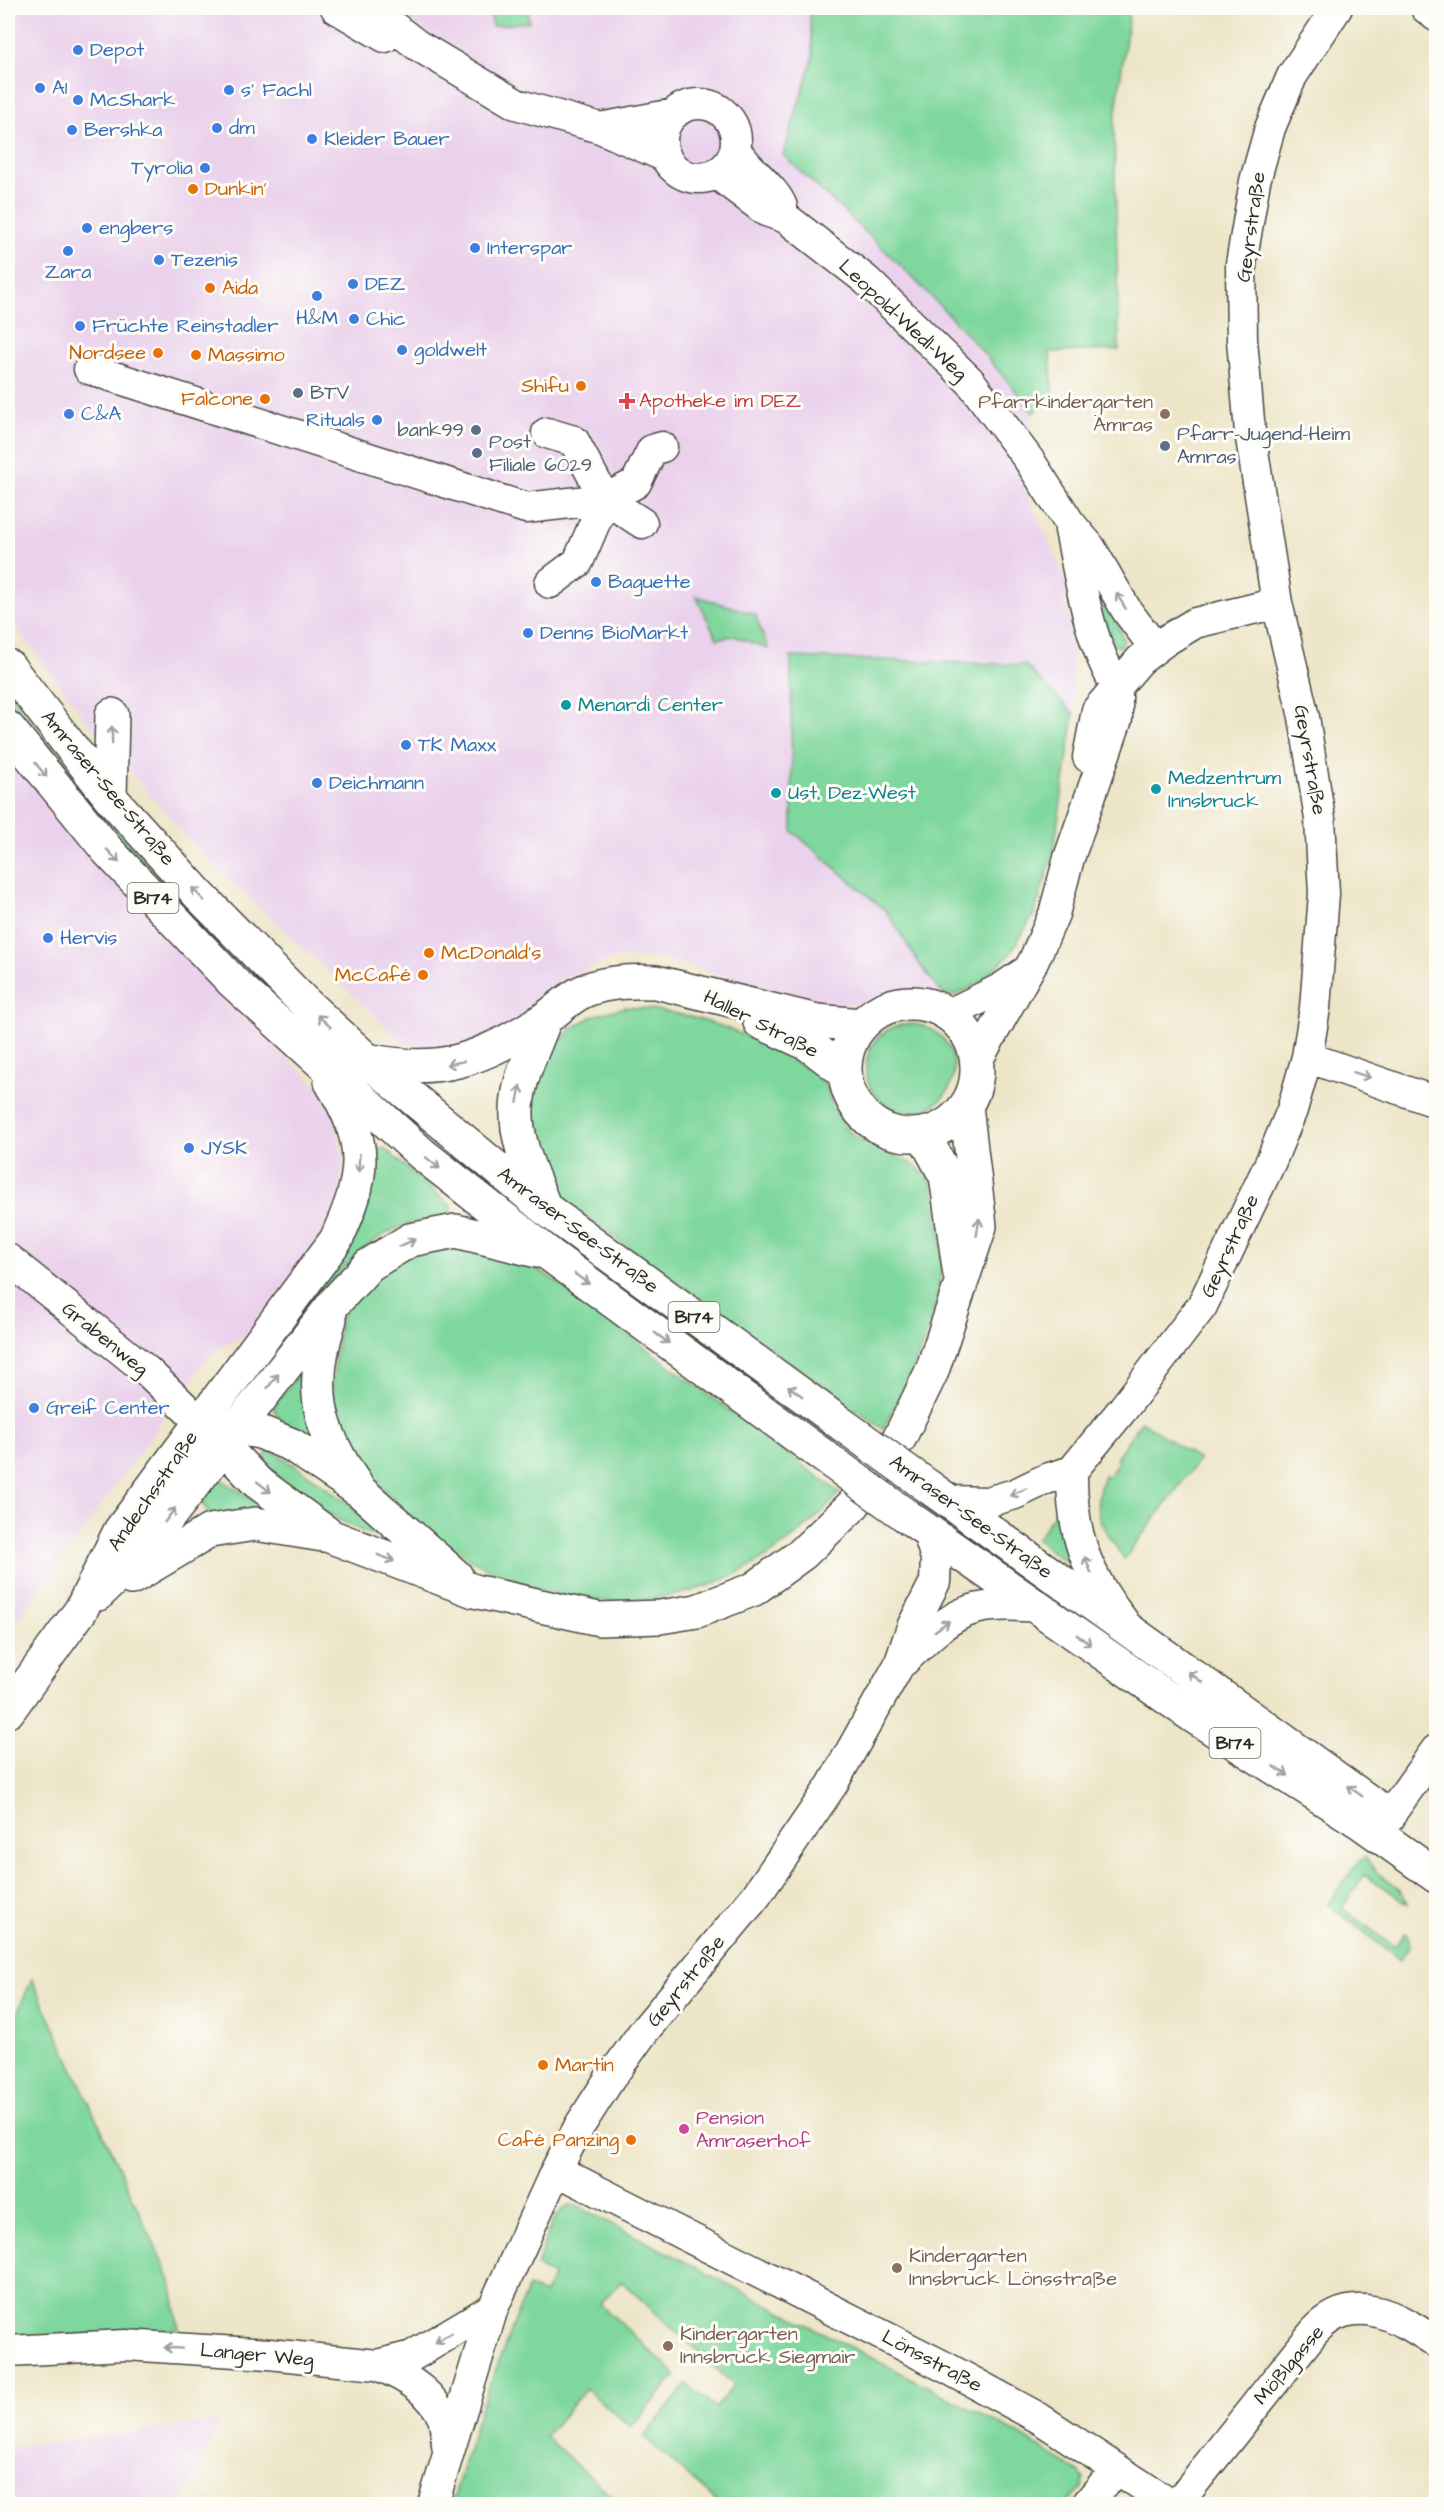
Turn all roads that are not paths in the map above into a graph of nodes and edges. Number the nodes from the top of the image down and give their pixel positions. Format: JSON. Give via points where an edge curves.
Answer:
{"nodes":[{"id":1,"x":336,"y":8,"type":"edge"},
{"id":2,"x":369,"y":8,"type":"edge"},
{"id":3,"x":1337,"y":8,"type":"edge"},
{"id":4,"x":1426,"y":8,"type":"edge"},
{"id":5,"x":1437,"y":16,"type":"edge"},
{"id":6,"x":417,"y":45,"type":"junction"},
{"id":7,"x":674,"y":114,"type":"junction"},
{"id":8,"x":600,"y":128,"type":"junction"},
{"id":9,"x":735,"y":149,"type":"junction"},
{"id":10,"x":666,"y":158,"type":"junction"},
{"id":11,"x":717,"y":174,"type":"junction"},
{"id":12,"x":786,"y":218,"type":"junction"},
{"id":13,"x":89,"y":369,"type":"dead end"},
{"id":14,"x":547,"y":433,"type":"dead end"},
{"id":15,"x":662,"y":447,"type":"dead end"},
{"id":16,"x":605,"y":499,"type":"junction"},
{"id":17,"x":1069,"y":522,"type":"junction"},
{"id":18,"x":558,"y":523,"type":"dead end"},
{"id":19,"x":642,"y":523,"type":"dead end"},
{"id":20,"x":550,"y":583,"type":"dead end"},
{"id":21,"x":1277,"y":603,"type":"junction"},
{"id":22,"x":1155,"y":648,"type":"junction"},
{"id":23,"x":8,"y":666,"type":"edge"},
{"id":24,"x":1117,"y":687,"type":"junction"},
{"id":25,"x":112,"y":715,"type":"dead end"},
{"id":26,"x":8,"y":728,"type":"edge"},
{"id":27,"x":110,"y":797,"type":"junction"},
{"id":28,"x":1027,"y":971,"type":"junction"},
{"id":29,"x":696,"y":992,"type":"junction"},
{"id":30,"x":949,"y":1014,"type":"junction"},
{"id":31,"x":545,"y":1019,"type":"junction"},
{"id":32,"x":861,"y":1025,"type":"junction"},
{"id":33,"x":312,"y":1053,"type":"junction"},
{"id":34,"x":1307,"y":1057,"type":"junction"},
{"id":35,"x":367,"y":1060,"type":"junction"},
{"id":36,"x":977,"y":1061,"type":"junction"},
{"id":37,"x":845,"y":1072,"type":"junction"},
{"id":38,"x":1437,"y":1102,"type":"edge"},
{"id":39,"x":966,"y":1106,"type":"junction"},
{"id":40,"x":923,"y":1134,"type":"junction"},
{"id":41,"x":546,"y":1209,"type":"junction"},
{"id":42,"x":550,"y":1255,"type":"junction"},
{"id":43,"x":8,"y":1259,"type":"edge"},
{"id":44,"x":961,"y":1283,"type":"junction"},
{"id":45,"x":335,"y":1302,"type":"junction"},
{"id":46,"x":200,"y":1422,"type":"junction"},
{"id":47,"x":230,"y":1437,"type":"junction"},
{"id":48,"x":1072,"y":1471,"type":"junction"},
{"id":49,"x":200,"y":1475,"type":"junction"},
{"id":50,"x":360,"y":1491,"type":"junction"},
{"id":51,"x":940,"y":1494,"type":"junction"},
{"id":52,"x":918,"y":1523,"type":"junction"},
{"id":53,"x":332,"y":1537,"type":"junction"},
{"id":54,"x":474,"y":1591,"type":"junction"},
{"id":55,"x":1036,"y":1607,"type":"junction"},
{"id":56,"x":81,"y":1610,"type":"junction"},
{"id":57,"x":1132,"y":1632,"type":"junction"},
{"id":58,"x":899,"y":1665,"type":"junction"},
{"id":59,"x":8,"y":1711,"type":"edge"},
{"id":60,"x":1437,"y":1750,"type":"edge"},
{"id":61,"x":1389,"y":1816,"type":"junction"},
{"id":62,"x":1437,"y":1849,"type":"edge"},
{"id":63,"x":1437,"y":1876,"type":"edge"},
{"id":64,"x":556,"y":2170,"type":"junction"},
{"id":65,"x":493,"y":2308,"type":"junction"},
{"id":66,"x":1437,"y":2342,"type":"edge"},
{"id":67,"x":8,"y":2351,"type":"edge"},
{"id":68,"x":378,"y":2366,"type":"junction"},
{"id":69,"x":448,"y":2455,"type":"junction"},
{"id":70,"x":1116,"y":2469,"type":"junction"},
{"id":71,"x":433,"y":2505,"type":"edge"},
{"id":72,"x":1087,"y":2505,"type":"edge"},
{"id":73,"x":1170,"y":2505,"type":"edge"},
{"id":74,"x":1177,"y":2505,"type":"edge"}],
"edges":[{"from":1,"to":6,"type":"street","via":[[385,37]]},
{"from":2,"to":6,"type":"street"},
{"from":3,"to":21,"type":"street","name":"Geyrstraße","via":[[1292,76],[1270,128],[1255,181],[1241,264],[1242,340],[1250,432]]},
{"from":4,"to":5,"type":"street"},
{"from":6,"to":8,"type":"street","via":[[516,104]]},
{"from":7,"to":8,"type":"street"},
{"from":7,"to":9,"type":"street","via":[[695,104],[719,110],[734,130]]},
{"from":7,"to":10,"type":"street","via":[[663,134]]},
{"from":8,"to":10,"type":"street"},
{"from":9,"to":11,"type":"street"},
{"from":9,"to":12,"type":"street","name":"Leopold-Wedl-Weg","via":[[744,164],[779,197]]},
{"from":10,"to":11,"type":"street","via":[[681,174],[693,178]]},
{"from":11,"to":12,"type":"street","name":"Leopold-Wedl-Weg","via":[[766,211]]},
{"from":12,"to":17,"type":"street","name":"Leopold-Wedl-Weg","via":[[866,280],[970,381]]},
{"from":13,"to":16,"type":"street","via":[[526,508]]},
{"from":14,"to":16,"type":"street","via":[[574,441]]},
{"from":15,"to":16,"type":"street","via":[[652,450],[636,483]]},
{"from":16,"to":18,"type":"street"},
{"from":16,"to":19,"type":"street"},
{"from":16,"to":20,"type":"street","via":[[578,562]]},
{"from":22,"to":17,"type":"street","name":"Leopold-Wedl-Weg","one_way":true,"via":[[1127,611],[1090,547]]},
{"from":17,"to":24,"type":"street","name":"Leopold-Wedl-Weg","via":[[1103,664]]},
{"from":21,"to":22,"type":"street","via":[[1195,623]]},
{"from":21,"to":34,"type":"street","name":"Geyrstraße","via":[[1313,762],[1322,846],[1323,905]]},
{"from":22,"to":24,"type":"street"},
{"from":23,"to":27,"type":"main road","name":"Amraser-See-Straße","number":"B174"},
{"from":24,"to":28,"type":"street","via":[[1117,719],[1054,914]]},
{"from":27,"to":25,"type":"main road","one_way":true},
{"from":26,"to":33,"type":"main road","name":"Amraser-See-Straße","number":"B174","one_way":true,"via":[[108,851],[233,982]]},
{"from":35,"to":27,"type":"main road","name":"Amraser-See-Straße","number":"B174","one_way":true,"via":[[199,895]]},
{"from":28,"to":30,"type":"street"},
{"from":28,"to":36,"type":"street"},
{"from":29,"to":31,"type":"main road","via":[[628,980],[585,990]]},
{"from":29,"to":32,"type":"main road","name":"Haller Straße","via":[[817,1021]]},
{"from":29,"to":37,"type":"main road","name":"Haller Straße","via":[[808,1044]]},
{"from":30,"to":32,"type":"main road","via":[[935,1007],[904,1003],[881,1010]]},
{"from":30,"to":36,"type":"main road","via":[[963,1027]]},
{"from":31,"to":35,"type":"main road","one_way":true,"via":[[487,1052],[454,1064],[398,1067]]},
{"from":41,"to":31,"type":"main road","one_way":true,"via":[[524,1152],[517,1117],[520,1086]]},
{"from":32,"to":37,"type":"main road","via":[[846,1055]]},
{"from":33,"to":42,"type":"main road","name":"Amraser-See-Straße","number":"B174","one_way":true,"via":[[422,1154]]},
{"from":33,"to":46,"type":"main road","one_way":true,"via":[[354,1124],[361,1160],[354,1202],[336,1240]]},
{"from":34,"to":38,"type":"street","one_way":true},
{"from":34,"to":48,"type":"street","name":"Geyrstraße","via":[[1292,1110],[1271,1161],[1202,1306]]},
{"from":35,"to":41,"type":"main road","name":"Amraser-See-Straße","number":"B174"},
{"from":36,"to":39,"type":"main road","via":[[975,1084]]},
{"from":37,"to":40,"type":"main road","via":[[850,1094],[861,1113],[880,1127],[901,1134]]},
{"from":39,"to":40,"type":"main road","via":[[947,1124]]},
{"from":44,"to":39,"type":"main road","one_way":true,"via":[[980,1226]]},
{"from":40,"to":44,"type":"main road","via":[[946,1176]]},
{"from":51,"to":41,"type":"main road","name":"Amraser-See-Straße","number":"B174","one_way":true,"bridge":true},
{"from":45,"to":42,"type":"main road","name":"Andechsstraße","one_way":true,"via":[[369,1265],[410,1240],[456,1231]]},
{"from":42,"to":52,"type":"main road","name":"Amraser-See-Straße","number":"B174","one_way":true,"bridge":true},
{"from":43,"to":46,"type":"street","name":"Grabenweg","via":[[146,1370]]},
{"from":44,"to":54,"type":"main road","via":[[932,1371],[900,1437],[840,1520],[754,1589],[697,1611],[599,1619]]},
{"from":47,"to":45,"type":"main road","name":"Andechsstraße","one_way":true},
{"from":45,"to":50,"type":"main road","via":[[319,1352],[317,1389],[324,1422]]},
{"from":46,"to":47,"type":"main road"},
{"from":46,"to":49,"type":"main road","name":"Andechsstraße","via":[[207,1449]]},
{"from":46,"to":56,"type":"main road","name":"Andechsstraße","via":[[120,1531]]},
{"from":47,"to":49,"type":"main road","name":"Andechsstraße"},
{"from":47,"to":50,"type":"main road","via":[[260,1432],[290,1443]]},
{"from":47,"to":53,"type":"main road","one_way":true,"via":[[257,1482]]},
{"from":48,"to":51,"type":"street","one_way":true,"via":[[987,1502]]},
{"from":57,"to":48,"type":"street","one_way":true,"via":[[1105,1598],[1087,1564],[1073,1512]]},
{"from":56,"to":49,"type":"main road","name":"Andechsstraße","one_way":true,"via":[[139,1555]]},
{"from":50,"to":54,"type":"main road"},
{"from":51,"to":57,"type":"main road","name":"Amraser-See-Straße","number":"B174"},
{"from":52,"to":55,"type":"main road","name":"Amraser-See-Straße","number":"B174"},
{"from":52,"to":58,"type":"street","name":"Geyrstraße","via":[[936,1558],[935,1582],[912,1627]]},
{"from":53,"to":54,"type":"main road","one_way":true},
{"from":53,"to":56,"type":"main road","via":[[255,1524],[210,1531]]},
{"from":58,"to":55,"type":"street","name":"Geyrstraße","one_way":true,"via":[[939,1626],[968,1610],[996,1604]]},
{"from":55,"to":63,"type":"main road","name":"Amraser-See-Straße","number":"B174","one_way":true,"via":[[1193,1716]]},
{"from":56,"to":59,"type":"main road","name":"Andechsstraße"},
{"from":61,"to":57,"type":"main road","name":"Amraser-See-Straße","number":"B174","one_way":true},
{"from":58,"to":64,"type":"street","name":"Geyrstraße","via":[[832,1785],[756,1896],[609,2080]]},
{"from":60,"to":61,"type":"street"},
{"from":61,"to":62,"type":"main road","name":"Amraser-See-Straße","number":"B174"},
{"from":64,"to":65,"type":"street","name":"Geyrstraße"},
{"from":64,"to":70,"type":"street","name":"Lönsstraße","via":[[947,2368],[1039,2418]]},
{"from":65,"to":68,"type":"street","name":"Langer Weg","one_way":true,"via":[[412,2356]]},
{"from":65,"to":69,"type":"street","name":"Geyrstraße"},
{"from":66,"to":74,"type":"street","name":"Mößlgasse","via":[[1378,2311],[1330,2317]]},
{"from":68,"to":67,"type":"street","name":"Langer Weg","one_way":true,"via":[[125,2345]]},
{"from":68,"to":69,"type":"street","via":[[402,2374],[420,2388],[442,2417]]},
{"from":69,"to":71,"type":"street","name":"Geyrstraße"},
{"from":70,"to":72,"type":"street"},
{"from":70,"to":73,"type":"street","name":"Lönsstraße"}]}
